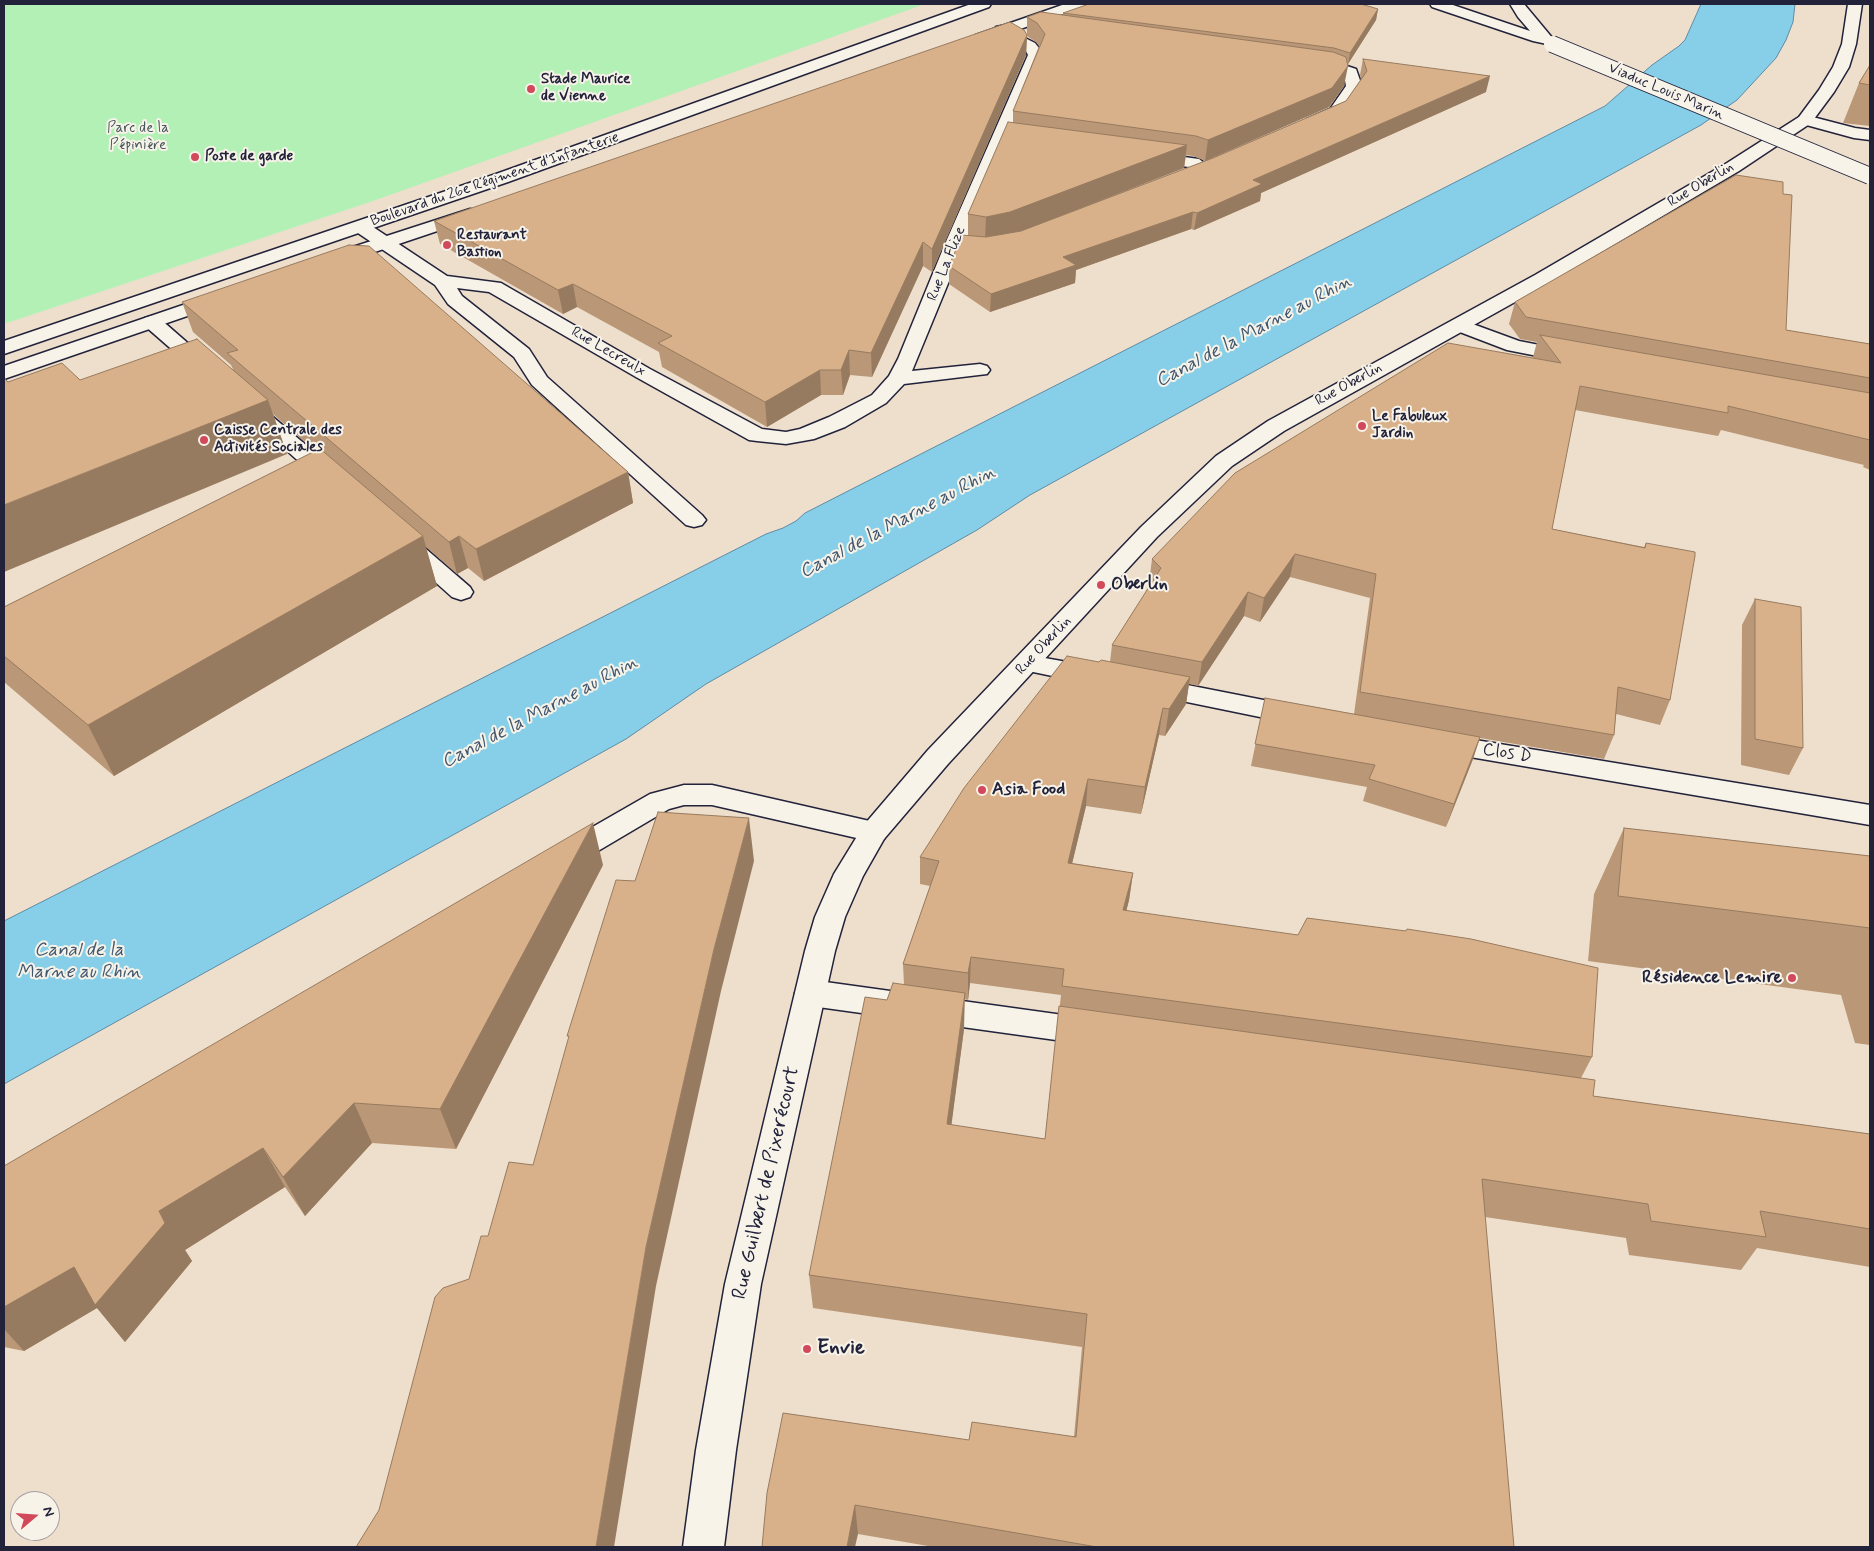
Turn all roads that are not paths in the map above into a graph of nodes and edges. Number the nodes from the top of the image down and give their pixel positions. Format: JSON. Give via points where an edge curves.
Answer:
{"nodes":[{"id":1,"x":1078,"y":4,"type":"edge"},
{"id":2,"x":1437,"y":4,"type":"edge"},
{"id":3,"x":1464,"y":4,"type":"edge"},
{"id":4,"x":1517,"y":4,"type":"edge"},
{"id":5,"x":1855,"y":4,"type":"edge"},
{"id":6,"x":994,"y":17,"type":"edge"},
{"id":7,"x":1024,"y":22,"type":"junction"},
{"id":8,"x":1052,"y":28,"type":"edge"},
{"id":9,"x":1545,"y":41,"type":"junction"},
{"id":10,"x":965,"y":43,"type":"edge"},
{"id":11,"x":901,"y":50,"type":"dead end"},
{"id":12,"x":1294,"y":61,"type":"edge"},
{"id":13,"x":1805,"y":120,"type":"junction"},
{"id":14,"x":1300,"y":128,"type":"edge"},
{"id":15,"x":1870,"y":135,"type":"edge"},
{"id":16,"x":1001,"y":137,"type":"junction"},
{"id":17,"x":1020,"y":140,"type":"edge"},
{"id":18,"x":1135,"y":155,"type":"edge"},
{"id":19,"x":1222,"y":161,"type":"edge"},
{"id":20,"x":1204,"y":169,"type":"junction"},
{"id":21,"x":564,"y":172,"type":"dead end"},
{"id":22,"x":1870,"y":176,"type":"edge"},
{"id":23,"x":1176,"y":180,"type":"edge"},
{"id":24,"x":488,"y":208,"type":"edge"},
{"id":25,"x":361,"y":227,"type":"junction"},
{"id":26,"x":384,"y":242,"type":"junction"},
{"id":27,"x":320,"y":264,"type":"edge"},
{"id":28,"x":442,"y":281,"type":"junction"},
{"id":29,"x":236,"y":292,"type":"edge"},
{"id":30,"x":152,"y":322,"type":"junction"},
{"id":31,"x":1459,"y":325,"type":"junction"},
{"id":32,"x":4,"y":348,"type":"edge"},
{"id":33,"x":1591,"y":360,"type":"edge"},
{"id":34,"x":980,"y":370,"type":"dead end"},
{"id":35,"x":4,"y":373,"type":"edge"},
{"id":36,"x":898,"y":379,"type":"junction"},
{"id":37,"x":770,"y":438,"type":"joint"},
{"id":38,"x":349,"y":494,"type":"edge"},
{"id":39,"x":694,"y":520,"type":"dead end"},
{"id":40,"x":386,"y":527,"type":"edge"},
{"id":41,"x":461,"y":592,"type":"dead end"},
{"id":42,"x":1028,"y":663,"type":"junction"},
{"id":43,"x":1324,"y":721,"type":"edge"},
{"id":44,"x":1411,"y":738,"type":"edge"},
{"id":45,"x":1870,"y":814,"type":"edge"},
{"id":46,"x":874,"y":832,"type":"junction"},
{"id":47,"x":541,"y":871,"type":"edge"},
{"id":48,"x":812,"y":993,"type":"junction"},
{"id":49,"x":1120,"y":1035,"type":"edge"},
{"id":50,"x":703,"y":1547,"type":"edge"}],
"edges":[{"from":1,"to":7,"type":"street","name":"Boulevard du 26e Régiment d'Infanterie"},
{"from":2,"to":9,"type":"street"},
{"from":3,"to":9,"type":"street","name":"Viaduc Louis Marin"},
{"from":4,"to":9,"type":"street"},
{"from":5,"to":13,"type":"street","name":"Rue Oberlin","via":[[1841,67]]},
{"from":6,"to":7,"type":"street","name":"Boulevard du 26e Régiment d'Infanterie"},
{"from":6,"to":10,"type":"street","name":"Boulevard du 26e Régiment d'Infanterie"},
{"from":6,"to":16,"type":"street","name":"Rue La Flize","via":[[1035,52]]},
{"from":6,"to":25,"type":"street","name":"Boulevard du 26e Régiment d'Infanterie"},
{"from":7,"to":8,"type":"street"},
{"from":9,"to":22,"type":"street","name":"Viaduc Louis Marin","bridge":true},
{"from":11,"to":21,"type":"street"},
{"from":12,"to":14,"type":"street","via":[[1351,72],[1354,86],[1336,112]]},
{"from":13,"to":15,"type":"street"},
{"from":13,"to":31,"type":"street","name":"Rue Oberlin","via":[[1733,167]]},
{"from":16,"to":17,"type":"street"},
{"from":16,"to":36,"type":"street","name":"Rue La Flize","via":[[962,245]]},
{"from":18,"to":20,"type":"street","via":[[1193,163]]},
{"from":19,"to":20,"type":"street"},
{"from":20,"to":23,"type":"street"},
{"from":24,"to":26,"type":"street","name":"Boulevard du 26e Régiment d'Infanterie"},
{"from":25,"to":26,"type":"street","name":"Rue Lecreulx"},
{"from":25,"to":32,"type":"street","name":"Boulevard du 26e Régiment d'Infanterie"},
{"from":26,"to":27,"type":"street","name":"Boulevard du 26e Régiment d'Infanterie"},
{"from":26,"to":28,"type":"street","name":"Rue Lecreulx"},
{"from":28,"to":37,"type":"street","name":"Rue Lecreulx","via":[[494,287],[659,382],[758,435]]},
{"from":28,"to":39,"type":"street","name":"Rue Lecreulx","via":[[455,300],[522,353],[539,381]]},
{"from":29,"to":30,"type":"street"},
{"from":30,"to":35,"type":"street"},
{"from":30,"to":38,"type":"street"},
{"from":31,"to":33,"type":"street","via":[[1514,346]]},
{"from":31,"to":42,"type":"street","name":"Rue Oberlin","via":[[1302,411],[1224,461],[1165,516]]},
{"from":34,"to":36,"type":"street"},
{"from":36,"to":37,"type":"street","name":"Rue La Flize","via":[[879,399],[837,422],[806,434]]},
{"from":40,"to":41,"type":"street"},
{"from":42,"to":43,"type":"street"},
{"from":42,"to":46,"type":"street","name":"Rue Oberlin","via":[[938,757]]},
{"from":44,"to":45,"type":"street","name":"Clos D"},
{"from":46,"to":47,"type":"street","via":[[712,795],[684,796],[660,801]]},
{"from":46,"to":48,"type":"street","name":"Rue Guilbert de Pixerécourt","via":[[849,874],[830,917]]},
{"from":48,"to":49,"type":"street"},
{"from":48,"to":50,"type":"street","name":"Rue Guilbert de Pixerécourt","via":[[743,1284]]}]}
